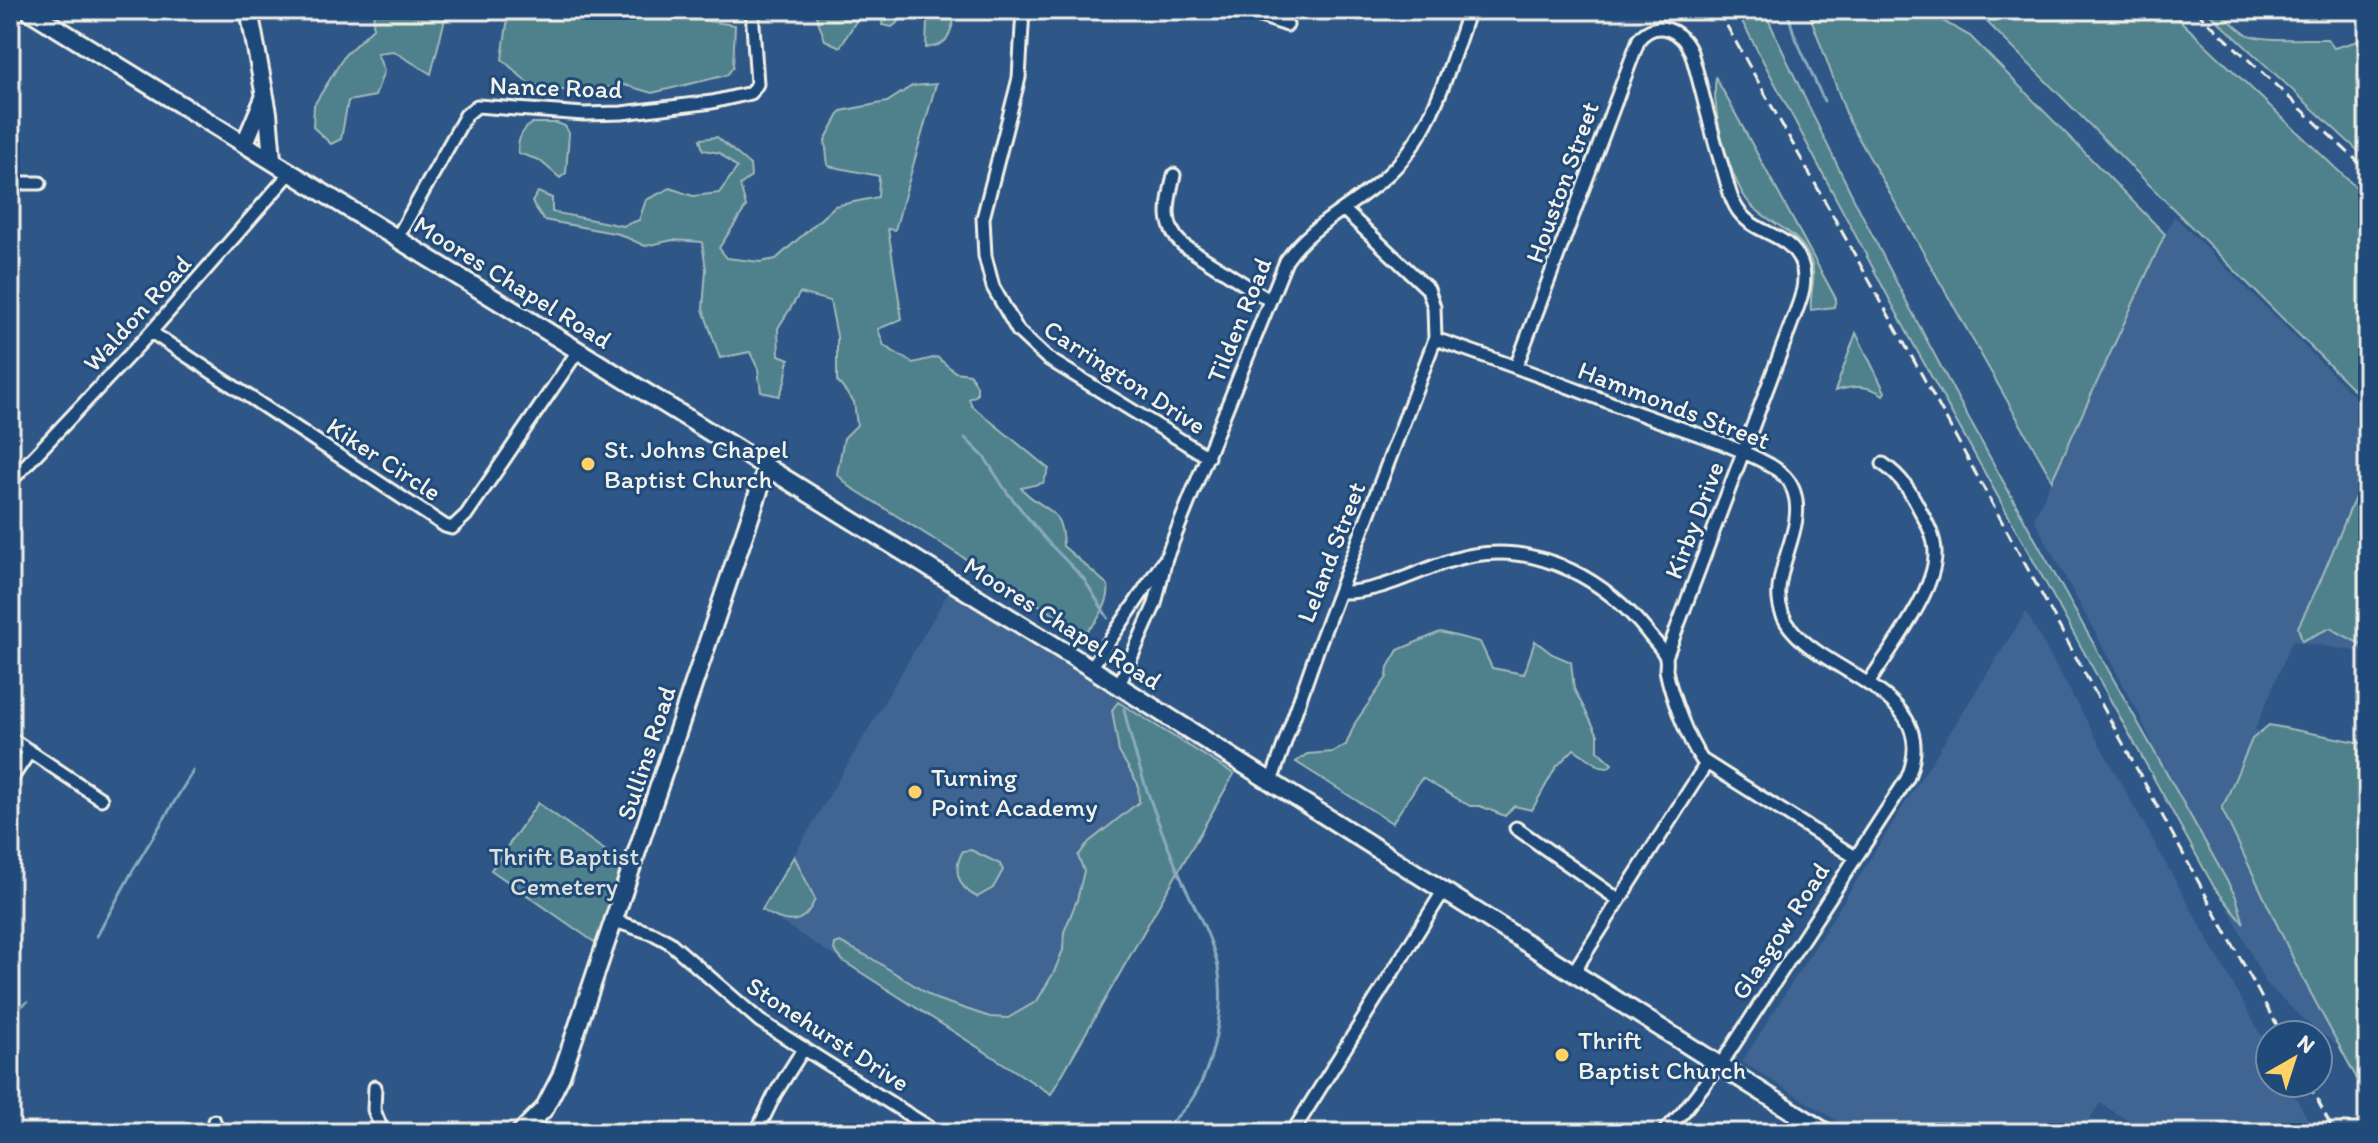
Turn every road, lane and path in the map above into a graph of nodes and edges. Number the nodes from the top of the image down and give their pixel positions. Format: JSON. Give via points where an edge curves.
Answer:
{"nodes":[{"id":1,"x":28,"y":10,"type":"edge"},
{"id":2,"x":249,"y":10,"type":"edge"},
{"id":3,"x":752,"y":10,"type":"edge"},
{"id":4,"x":1023,"y":10,"type":"edge"},
{"id":5,"x":1243,"y":10,"type":"edge"},
{"id":6,"x":1469,"y":10,"type":"edge"},
{"id":7,"x":1287,"y":25,"type":"dead end"},
{"id":8,"x":1664,"y":28,"type":"joint"},
{"id":9,"x":264,"y":98,"type":"junction"},
{"id":10,"x":245,"y":143,"type":"junction"},
{"id":11,"x":272,"y":159,"type":"junction"},
{"id":12,"x":292,"y":171,"type":"junction"},
{"id":13,"x":1174,"y":175,"type":"dead end"},
{"id":14,"x":10,"y":183,"type":"edge"},
{"id":15,"x":40,"y":183,"type":"dead end"},
{"id":16,"x":1343,"y":209,"type":"junction"},
{"id":17,"x":397,"y":238,"type":"junction"},
{"id":18,"x":1269,"y":300,"type":"junction"},
{"id":19,"x":151,"y":332,"type":"junction"},
{"id":20,"x":1435,"y":339,"type":"junction"},
{"id":21,"x":578,"y":351,"type":"junction"},
{"id":22,"x":1516,"y":367,"type":"junction"},
{"id":23,"x":1743,"y":454,"type":"junction"},
{"id":24,"x":1208,"y":457,"type":"junction"},
{"id":25,"x":1883,"y":464,"type":"dead end"},
{"id":26,"x":767,"y":467,"type":"junction"},
{"id":27,"x":10,"y":482,"type":"edge"},
{"id":28,"x":1166,"y":558,"type":"junction"},
{"id":29,"x":1340,"y":592,"type":"junction"},
{"id":30,"x":1666,"y":657,"type":"junction"},
{"id":31,"x":1091,"y":668,"type":"junction"},
{"id":32,"x":1868,"y":684,"type":"junction"},
{"id":33,"x":1119,"y":685,"type":"junction"},
{"id":34,"x":10,"y":738,"type":"edge"},
{"id":35,"x":1914,"y":743,"type":"joint"},
{"id":36,"x":30,"y":751,"type":"junction"},
{"id":37,"x":1706,"y":764,"type":"junction"},
{"id":38,"x":10,"y":781,"type":"edge"},
{"id":39,"x":1271,"y":782,"type":"junction"},
{"id":40,"x":101,"y":799,"type":"dead end"},
{"id":41,"x":1516,"y":828,"type":"dead end"},
{"id":42,"x":1855,"y":857,"type":"junction"},
{"id":43,"x":1444,"y":890,"type":"junction"},
{"id":44,"x":1619,"y":900,"type":"junction"},
{"id":45,"x":615,"y":921,"type":"junction"},
{"id":46,"x":1576,"y":975,"type":"junction"},
{"id":47,"x":804,"y":1048,"type":"junction"},
{"id":48,"x":1719,"y":1066,"type":"junction"},
{"id":49,"x":375,"y":1087,"type":"dead end"},
{"id":50,"x":383,"y":1133,"type":"edge"},
{"id":51,"x":520,"y":1133,"type":"edge"},
{"id":52,"x":756,"y":1133,"type":"edge"},
{"id":53,"x":938,"y":1133,"type":"edge"},
{"id":54,"x":1292,"y":1133,"type":"edge"},
{"id":55,"x":1663,"y":1133,"type":"edge"},
{"id":56,"x":1827,"y":1133,"type":"edge"}],
"edges":[{"from":1,"to":10,"type":"main road","name":"Moores Chapel Road"},
{"from":2,"to":9,"type":"main road"},
{"from":3,"to":17,"type":"street","name":"Nance Road","via":[[757,84],[751,93],[622,113],[477,106],[466,115]]},
{"from":4,"to":24,"type":"street","name":"Carrington Drive","via":[[1019,78],[983,218],[993,287],[1018,331],[1047,358]]},
{"from":5,"to":7,"type":"street"},
{"from":6,"to":16,"type":"street","name":"Tilden Road","via":[[1418,139],[1386,177]]},
{"from":8,"to":22,"type":"street","name":"Houston Street","via":[[1643,34],[1633,51]]},
{"from":8,"to":23,"type":"street","name":"Kirby Drive","via":[[1681,37],[1691,52],[1734,204],[1747,220],[1790,245],[1803,268],[1800,300]]},
{"from":9,"to":10,"type":"main road"},
{"from":9,"to":11,"type":"main road"},
{"from":10,"to":11,"type":"main road","name":"Moores Chapel Road"},
{"from":11,"to":12,"type":"main road","name":"Moores Chapel Road"},
{"from":12,"to":17,"type":"main road","name":"Moores Chapel Road"},
{"from":12,"to":19,"type":"street","name":"Waldon Road"},
{"from":13,"to":18,"type":"street","via":[[1167,218],[1178,240]]},
{"from":14,"to":15,"type":"street"},
{"from":16,"to":18,"type":"street","name":"Tilden Road","via":[[1294,249]]},
{"from":16,"to":20,"type":"street","via":[[1428,289]]},
{"from":17,"to":21,"type":"main road","name":"Moores Chapel Road"},
{"from":18,"to":24,"type":"street","name":"Tilden Road"},
{"from":19,"to":21,"type":"street","name":"Kiker Circle","via":[[452,528]]},
{"from":19,"to":27,"type":"street","name":"Waldon Road"},
{"from":20,"to":22,"type":"street","name":"Hammonds Street"},
{"from":20,"to":29,"type":"street","name":"Leland Street"},
{"from":21,"to":26,"type":"main road","name":"Moores Chapel Road"},
{"from":22,"to":23,"type":"street","name":"Hammonds Street"},
{"from":23,"to":30,"type":"street","name":"Kirby Drive"},
{"from":23,"to":32,"type":"street","name":"Hammonds Street","via":[[1774,467],[1794,492],[1778,596],[1786,622],[1802,640]]},
{"from":24,"to":28,"type":"street","name":"Tilden Road"},
{"from":25,"to":32,"type":"street","via":[[1915,499],[1933,538],[1935,563],[1930,584]]},
{"from":26,"to":31,"type":"main road","name":"Moores Chapel Road"},
{"from":26,"to":45,"type":"main road","name":"Sullins Road"},
{"from":28,"to":31,"type":"street","name":"Tilden Road"},
{"from":28,"to":33,"type":"street","name":"Tilden Road","via":[[1155,604]]},
{"from":29,"to":30,"type":"street","via":[[1366,590],[1475,555],[1527,555],[1560,565],[1604,590],[1634,615]]},
{"from":29,"to":39,"type":"street","name":"Leland Street"},
{"from":30,"to":37,"type":"street","via":[[1671,688]]},
{"from":31,"to":33,"type":"main road","name":"Moores Chapel Road"},
{"from":32,"to":35,"type":"street","name":"Hammonds Street","via":[[1904,714]]},
{"from":33,"to":39,"type":"main road","name":"Moores Chapel Road"},
{"from":34,"to":36,"type":"street"},
{"from":35,"to":42,"type":"street","name":"Glasgow Road","via":[[1907,779]]},
{"from":36,"to":38,"type":"street"},
{"from":36,"to":40,"type":"street"},
{"from":37,"to":42,"type":"street"},
{"from":37,"to":44,"type":"street"},
{"from":39,"to":43,"type":"main road","name":"Moores Chapel Road"},
{"from":41,"to":44,"type":"street"},
{"from":42,"to":48,"type":"street","name":"Glasgow Road"},
{"from":43,"to":46,"type":"main road","name":"Moores Chapel Road"},
{"from":43,"to":54,"type":"street"},
{"from":44,"to":46,"type":"street"},
{"from":45,"to":47,"type":"street","name":"Stonehurst Drive","via":[[669,942],[742,1007]]},
{"from":45,"to":51,"type":"main road","name":"Sullins Road","via":[[554,1093]]},
{"from":46,"to":48,"type":"main road","name":"Moores Chapel Road"},
{"from":47,"to":52,"type":"street"},
{"from":47,"to":53,"type":"street","name":"Stonehurst Drive"},
{"from":48,"to":55,"type":"street","name":"Glasgow Road"},
{"from":48,"to":56,"type":"main road","name":"Moores Chapel Road"},
{"from":49,"to":50,"type":"street","via":[[374,1110]]}]}
